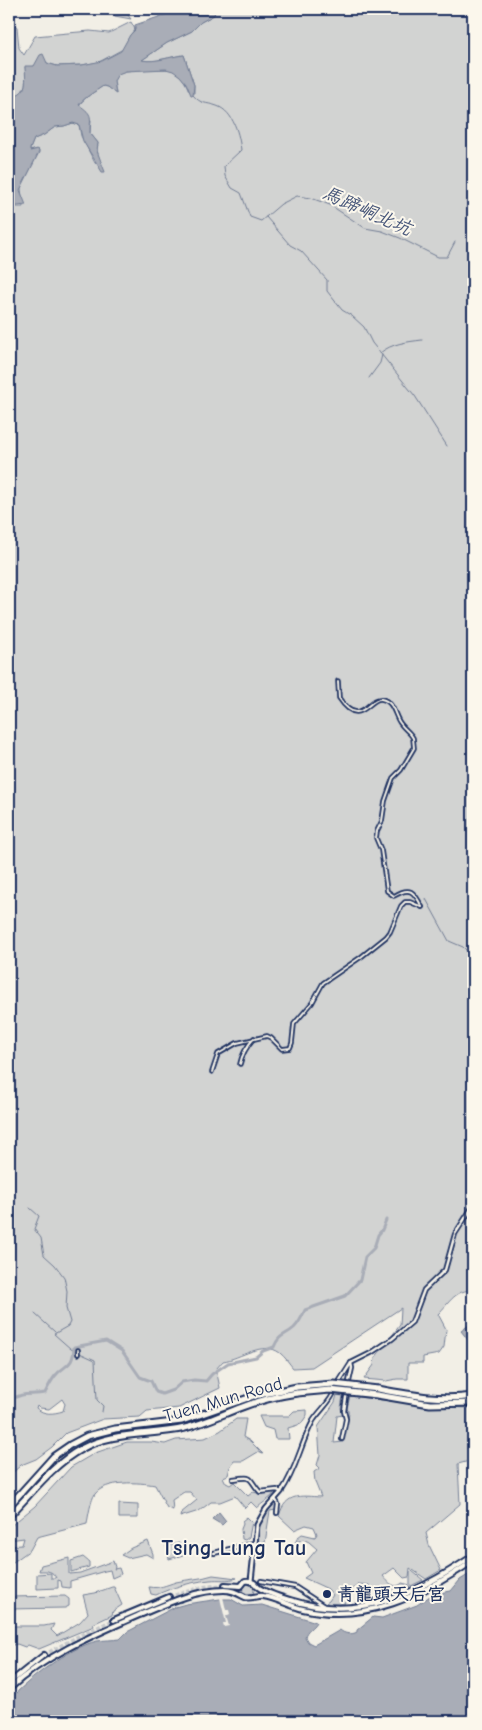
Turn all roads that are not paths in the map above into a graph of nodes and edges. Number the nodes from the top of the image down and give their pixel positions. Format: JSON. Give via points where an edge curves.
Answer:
{"nodes":[{"id":1,"x":338,"y":681,"type":"dead end"},
{"id":2,"x":255,"y":1038,"type":"junction"},
{"id":3,"x":240,"y":1064,"type":"dead end"},
{"id":4,"x":212,"y":1072,"type":"dead end"},
{"id":5,"x":473,"y":1206,"type":"edge"},
{"id":6,"x":78,"y":1350,"type":"dead end"},
{"id":7,"x":78,"y":1354,"type":"dead end"},
{"id":8,"x":350,"y":1363,"type":"junction"},
{"id":9,"x":297,"y":1390,"type":"junction"},
{"id":10,"x":378,"y":1392,"type":"junction"},
{"id":11,"x":473,"y":1396,"type":"edge"},
{"id":12,"x":473,"y":1403,"type":"edge"},
{"id":13,"x":342,"y":1439,"type":"dead end"},
{"id":14,"x":233,"y":1479,"type":"dead end"},
{"id":15,"x":281,"y":1492,"type":"junction"},
{"id":16,"x":275,"y":1499,"type":"junction"},
{"id":17,"x":9,"y":1506,"type":"edge"},
{"id":18,"x":277,"y":1513,"type":"dead end"},
{"id":19,"x":9,"y":1516,"type":"edge"},
{"id":20,"x":254,"y":1543,"type":"junction"},
{"id":21,"x":214,"y":1554,"type":"dead end"},
{"id":22,"x":473,"y":1556,"type":"edge"},
{"id":23,"x":473,"y":1561,"type":"edge"},
{"id":24,"x":251,"y":1581,"type":"junction"},
{"id":25,"x":263,"y":1582,"type":"dead end"},
{"id":26,"x":225,"y":1585,"type":"tunnel mouth"},
{"id":27,"x":241,"y":1586,"type":"junction"},
{"id":28,"x":257,"y":1586,"type":"junction"},
{"id":29,"x":302,"y":1591,"type":"junction"},
{"id":30,"x":242,"y":1595,"type":"junction"},
{"id":31,"x":254,"y":1596,"type":"junction"},
{"id":32,"x":169,"y":1597,"type":"tunnel mouth"},
{"id":33,"x":301,"y":1603,"type":"junction"},
{"id":34,"x":167,"y":1604,"type":"junction"},
{"id":35,"x":148,"y":1606,"type":"junction"},
{"id":36,"x":328,"y":1608,"type":"junction"},
{"id":37,"x":114,"y":1620,"type":"tunnel mouth"},
{"id":38,"x":44,"y":1655,"type":"tunnel mouth"},
{"id":39,"x":9,"y":1683,"type":"edge"},
{"id":40,"x":9,"y":1689,"type":"edge"}],
"edges":[{"from":1,"to":2,"type":"street","via":[[340,699],[350,709],[363,711],[376,700],[384,700],[393,707],[400,724],[413,738],[413,749],[394,778],[385,801],[376,838],[387,891],[394,896],[404,890],[411,891],[422,907],[405,902],[386,937],[325,981],[313,1002],[294,1024],[290,1048],[282,1049],[268,1036]]},
{"from":2,"to":3,"type":"street","via":[[241,1057]]},
{"from":2,"to":4,"type":"street","via":[[232,1045],[218,1054]]},
{"from":5,"to":8,"type":"street","via":[[455,1234],[445,1270],[424,1290],[412,1322],[371,1353]]},
{"from":6,"to":7,"type":"street"},
{"from":8,"to":13,"type":"street","via":[[352,1368],[344,1406],[346,1419]]},
{"from":8,"to":15,"type":"street","via":[[333,1396],[313,1422]]},
{"from":9,"to":10,"type":"highway","name":"Tuen Mun Road","bridge":true,"via":[[334,1384]]},
{"from":9,"to":17,"type":"highway","name":"Tuen Mun Road","via":[[254,1396],[182,1421],[115,1428],[83,1438],[57,1454]]},
{"from":9,"to":19,"type":"highway","name":"Tuen Mun Road","via":[[186,1428],[108,1438],[94,1443],[59,1463]]},
{"from":10,"to":11,"type":"highway","name":"Tuen Mun Road","via":[[425,1397]]},
{"from":10,"to":12,"type":"highway","name":"Tuen Mun Road","via":[[430,1404]]},
{"from":14,"to":15,"type":"street","via":[[253,1480],[260,1492]]},
{"from":15,"to":16,"type":"street"},
{"from":16,"to":18,"type":"street"},
{"from":16,"to":20,"type":"street","via":[[259,1520]]},
{"from":20,"to":21,"type":"street"},
{"from":20,"to":24,"type":"street"},
{"from":22,"to":36,"type":"main road","via":[[394,1599],[358,1607]]},
{"from":23,"to":31,"type":"main road","via":[[409,1598],[366,1612],[316,1612],[265,1596]]},
{"from":24,"to":27,"type":"main road"},
{"from":24,"to":28,"type":"main road"},
{"from":25,"to":29,"type":"street"},
{"from":26,"to":27,"type":"main road"},
{"from":27,"to":30,"type":"main road"},
{"from":28,"to":31,"type":"main road"},
{"from":28,"to":33,"type":"main road"},
{"from":29,"to":33,"type":"street","via":[[306,1599]]},
{"from":29,"to":36,"type":"street"},
{"from":30,"to":31,"type":"main road"},
{"from":30,"to":34,"type":"main road","via":[[217,1590]]},
{"from":32,"to":35,"type":"main road"},
{"from":33,"to":36,"type":"main road"},
{"from":34,"to":35,"type":"street","via":[[153,1608]]},
{"from":34,"to":40,"type":"main road","via":[[68,1647]]},
{"from":35,"to":37,"type":"main road"},
{"from":38,"to":39,"type":"main road"}]}
